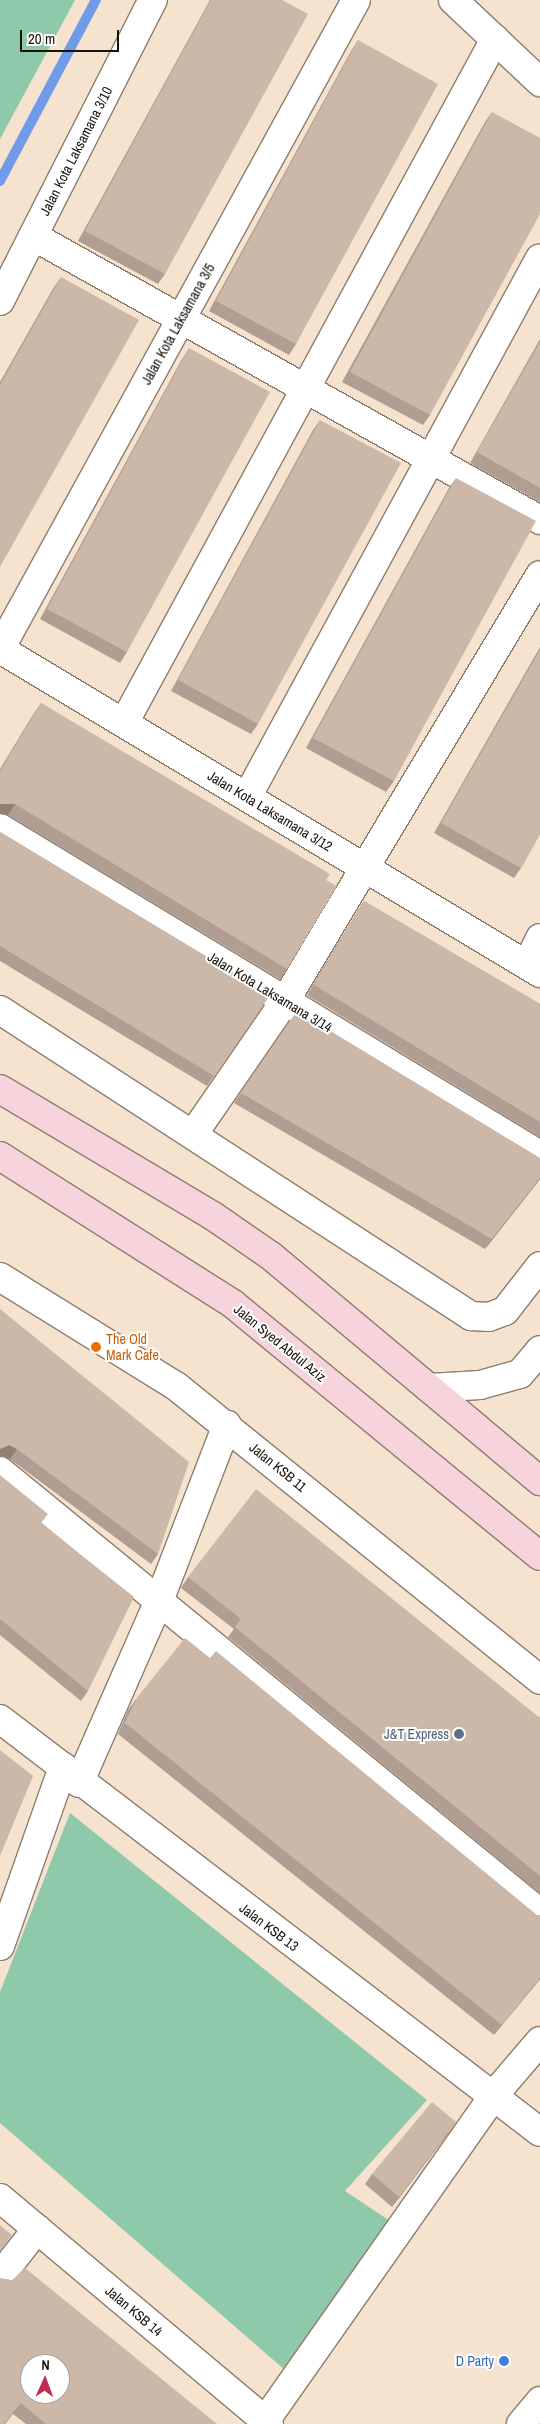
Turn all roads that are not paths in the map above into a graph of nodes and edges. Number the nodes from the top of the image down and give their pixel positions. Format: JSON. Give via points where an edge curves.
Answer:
{"nodes":[{"id":1,"x":153,"y":0,"type":"edge"},
{"id":2,"x":356,"y":0,"type":"edge"},
{"id":3,"x":453,"y":0,"type":"edge"},
{"id":4,"x":495,"y":39,"type":"junction"},
{"id":5,"x":540,"y":82,"type":"edge"},
{"id":6,"x":33,"y":236,"type":"junction"},
{"id":7,"x":540,"y":258,"type":"edge"},
{"id":8,"x":0,"y":301,"type":"edge"},
{"id":9,"x":182,"y":318,"type":"junction"},
{"id":10,"x":305,"y":388,"type":"junction"},
{"id":11,"x":431,"y":458,"type":"junction"},
{"id":12,"x":540,"y":520,"type":"edge"},
{"id":13,"x":540,"y":575,"type":"edge"},
{"id":14,"x":0,"y":649,"type":"edge"},
{"id":15,"x":124,"y":723,"type":"junction"},
{"id":16,"x":247,"y":797,"type":"junction"},
{"id":17,"x":0,"y":828,"type":"edge"},
{"id":18,"x":365,"y":868,"type":"junction"},
{"id":19,"x":540,"y":938,"type":"edge"},
{"id":20,"x":533,"y":969,"type":"edge"},
{"id":21,"x":284,"y":1001,"type":"junction"},
{"id":22,"x":0,"y":1010,"type":"edge"},
{"id":23,"x":0,"y":1089,"type":"edge"},
{"id":24,"x":194,"y":1133,"type":"junction"},
{"id":25,"x":540,"y":1155,"type":"edge"},
{"id":26,"x":0,"y":1156,"type":"edge"},
{"id":27,"x":540,"y":1266,"type":"edge"},
{"id":28,"x":0,"y":1277,"type":"edge"},
{"id":29,"x":540,"y":1350,"type":"edge"},
{"id":30,"x":430,"y":1388,"type":"junction"},
{"id":31,"x":227,"y":1425,"type":"junction"},
{"id":32,"x":0,"y":1471,"type":"edge"},
{"id":33,"x":540,"y":1481,"type":"edge"},
{"id":34,"x":540,"y":1556,"type":"edge"},
{"id":35,"x":158,"y":1600,"type":"junction"},
{"id":36,"x":540,"y":1680,"type":"edge"},
{"id":37,"x":0,"y":1720,"type":"edge"},
{"id":38,"x":71,"y":1775,"type":"junction"},
{"id":39,"x":540,"y":1913,"type":"edge"},
{"id":40,"x":0,"y":1946,"type":"edge"},
{"id":41,"x":540,"y":2041,"type":"edge"},
{"id":42,"x":493,"y":2096,"type":"junction"},
{"id":43,"x":540,"y":2132,"type":"edge"},
{"id":44,"x":0,"y":2198,"type":"edge"},
{"id":45,"x":37,"y":2230,"type":"junction"},
{"id":46,"x":0,"y":2276,"type":"edge"},
{"id":47,"x":540,"y":2401,"type":"edge"},
{"id":48,"x":267,"y":2423,"type":"edge"},
{"id":49,"x":521,"y":2424,"type":"edge"}],
"edges":[{"from":1,"to":6,"type":"street","name":"Jalan Kota Laksamana 3/10"},
{"from":2,"to":9,"type":"street","name":"Jalan Kota Laksamana 3/5"},
{"from":3,"to":4,"type":"street"},
{"from":4,"to":5,"type":"street"},
{"from":4,"to":10,"type":"street"},
{"from":6,"to":8,"type":"street","name":"Jalan Kota Laksamana 3/10"},
{"from":6,"to":9,"type":"street"},
{"from":7,"to":11,"type":"street"},
{"from":9,"to":10,"type":"street"},
{"from":9,"to":14,"type":"street","name":"Jalan Kota Laksamana 3/5"},
{"from":10,"to":11,"type":"street"},
{"from":10,"to":15,"type":"street"},
{"from":11,"to":12,"type":"street"},
{"from":11,"to":16,"type":"street"},
{"from":13,"to":18,"type":"street"},
{"from":14,"to":15,"type":"street","name":"Jalan Kota Laksamana 3/12"},
{"from":15,"to":16,"type":"street","name":"Jalan Kota Laksamana 3/12"},
{"from":16,"to":18,"type":"street","name":"Jalan Kota Laksamana 3/12"},
{"from":17,"to":21,"type":"street","name":"Jalan Kota Laksamana 3/14"},
{"from":18,"to":20,"type":"street","name":"Jalan Kota Laksamana 3/12"},
{"from":18,"to":21,"type":"street"},
{"from":19,"to":20,"type":"street"},
{"from":21,"to":24,"type":"street"},
{"from":21,"to":25,"type":"street","name":"Jalan Kota Laksamana 3/14"},
{"from":22,"to":24,"type":"street"},
{"from":23,"to":30,"type":"main road","via":[[213,1216],[271,1256]]},
{"from":24,"to":27,"type":"street","via":[[471,1316],[489,1317],[505,1311]]},
{"from":26,"to":34,"type":"main road","name":"Jalan Syed Abdul Aziz","via":[[233,1304]]},
{"from":28,"to":31,"type":"street","name":"Jalan KSB 11","via":[[176,1386]]},
{"from":29,"to":30,"type":"street","via":[[520,1374],[480,1385]]},
{"from":30,"to":33,"type":"main road"},
{"from":31,"to":35,"type":"street"},
{"from":31,"to":36,"type":"street","name":"Jalan KSB 11"},
{"from":32,"to":35,"type":"street"},
{"from":35,"to":38,"type":"street"},
{"from":35,"to":39,"type":"street"},
{"from":37,"to":38,"type":"street","name":"Jalan KSB 13"},
{"from":38,"to":40,"type":"street"},
{"from":38,"to":42,"type":"street","name":"Jalan KSB 13"},
{"from":41,"to":42,"type":"street"},
{"from":42,"to":43,"type":"street","name":"Jalan KSB 13"},
{"from":42,"to":48,"type":"street"},
{"from":44,"to":45,"type":"street","name":"Jalan KSB 14"},
{"from":45,"to":46,"type":"street"},
{"from":45,"to":48,"type":"street","name":"Jalan KSB 14"},
{"from":47,"to":49,"type":"street"}]}
